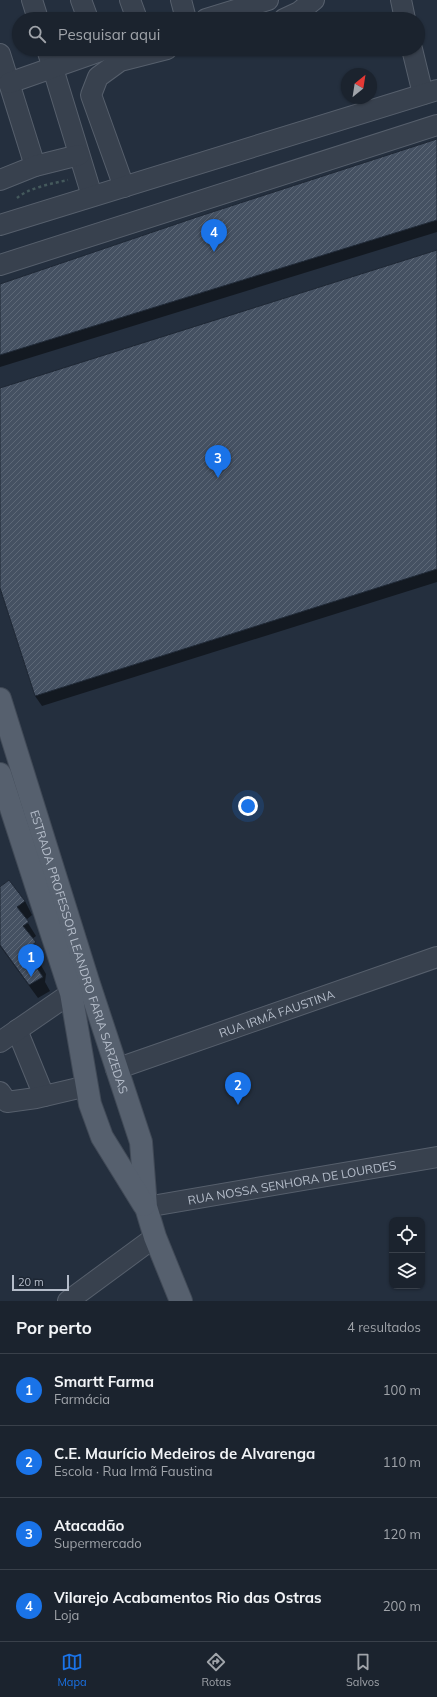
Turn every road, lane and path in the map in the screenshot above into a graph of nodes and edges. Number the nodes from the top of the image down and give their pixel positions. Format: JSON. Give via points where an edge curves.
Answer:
{"nodes":[{"id":1,"x":32,"y":0,"type":"edge"},
{"id":2,"x":81,"y":0,"type":"edge"},
{"id":3,"x":130,"y":0,"type":"edge"},
{"id":4,"x":181,"y":0,"type":"edge"},
{"id":5,"x":268,"y":0,"type":"edge"},
{"id":6,"x":272,"y":0,"type":"edge"},
{"id":7,"x":314,"y":0,"type":"edge"},
{"id":8,"x":401,"y":0,"type":"edge"},
{"id":9,"x":225,"y":11,"type":"edge"},
{"id":10,"x":36,"y":12,"type":"edge"},
{"id":11,"x":85,"y":12,"type":"edge"},
{"id":12,"x":134,"y":12,"type":"edge"},
{"id":13,"x":184,"y":12,"type":"edge"},
{"id":14,"x":276,"y":12,"type":"edge"},
{"id":15,"x":299,"y":12,"type":"edge"},
{"id":16,"x":404,"y":12,"type":"edge"},
{"id":17,"x":0,"y":54,"type":"edge"},
{"id":18,"x":49,"y":56,"type":"edge"},
{"id":19,"x":85,"y":56,"type":"edge"},
{"id":20,"x":102,"y":56,"type":"edge"},
{"id":21,"x":137,"y":56,"type":"edge"},
{"id":22,"x":415,"y":56,"type":"edge"},
{"id":23,"x":53,"y":68,"type":"junction"},
{"id":24,"x":106,"y":72,"type":"junction"},
{"id":25,"x":9,"y":83,"type":"junction"},
{"id":26,"x":430,"y":92,"type":"edge"},
{"id":27,"x":437,"y":125,"type":"edge"},
{"id":28,"x":79,"y":155,"type":"junction"},
{"id":29,"x":35,"y":166,"type":"junction"},
{"id":30,"x":0,"y":180,"type":"edge"},
{"id":31,"x":124,"y":187,"type":"junction"},
{"id":32,"x":92,"y":196,"type":"junction"},
{"id":33,"x":0,"y":225,"type":"edge"},
{"id":34,"x":0,"y":265,"type":"edge"},
{"id":35,"x":0,"y":699,"type":"edge"},
{"id":36,"x":0,"y":774,"type":"edge"},
{"id":37,"x":437,"y":957,"type":"edge"},
{"id":38,"x":71,"y":993,"type":"junction"},
{"id":39,"x":18,"y":1030,"type":"junction"},
{"id":40,"x":0,"y":1042,"type":"edge"},
{"id":41,"x":116,"y":1069,"type":"junction"},
{"id":42,"x":0,"y":1092,"type":"edge"},
{"id":43,"x":88,"y":1095,"type":"junction"},
{"id":44,"x":44,"y":1096,"type":"junction"},
{"id":45,"x":128,"y":1102,"type":"junction"},
{"id":46,"x":437,"y":1157,"type":"edge"},
{"id":47,"x":146,"y":1207,"type":"junction"},
{"id":48,"x":155,"y":1237,"type":"junction"},
{"id":49,"x":68,"y":1301,"type":"edge"},
{"id":50,"x":181,"y":1301,"type":"edge"}],
"edges":[{"from":1,"to":10,"type":"street"},
{"from":2,"to":11,"type":"street"},
{"from":3,"to":12,"type":"street"},
{"from":4,"to":13,"type":"street"},
{"from":5,"to":9,"type":"street"},
{"from":6,"to":14,"type":"street"},
{"from":7,"to":15,"type":"street"},
{"from":8,"to":16,"type":"street"},
{"from":17,"to":25,"type":"street"},
{"from":18,"to":23,"type":"street"},
{"from":19,"to":23,"type":"street"},
{"from":20,"to":24,"type":"street"},
{"from":21,"to":24,"type":"street","via":[[120,61]]},
{"from":22,"to":26,"type":"street"},
{"from":23,"to":25,"type":"street"},
{"from":23,"to":28,"type":"street"},
{"from":24,"to":31,"type":"street","via":[[98,77],[91,95]]},
{"from":25,"to":29,"type":"street"},
{"from":26,"to":31,"type":"street"},
{"from":27,"to":34,"type":"street"},
{"from":28,"to":29,"type":"street"},
{"from":28,"to":32,"type":"street"},
{"from":29,"to":30,"type":"street"},
{"from":31,"to":32,"type":"street"},
{"from":32,"to":33,"type":"street"},
{"from":35,"to":41,"type":"main road","name":"ESTRADA PROFESSOR LEANDRO FARIA SARZEDAS"},
{"from":36,"to":38,"type":"main road","name":"ESTRADA PROFESSOR LEANDRO FARIA SARZEDAS"},
{"from":37,"to":41,"type":"street","name":"RUA IRMÃ FAUSTINA"},
{"from":38,"to":39,"type":"street"},
{"from":38,"to":43,"type":"main road","name":"ESTRADA PROFESSOR LEANDRO FARIA SARZEDAS"},
{"from":39,"to":40,"type":"street"},
{"from":39,"to":44,"type":"street"},
{"from":41,"to":45,"type":"main road","name":"ESTRADA PROFESSOR LEANDRO FARIA SARZEDAS"},
{"from":42,"to":44,"type":"street","via":[[7,1102]]},
{"from":43,"to":44,"type":"street"},
{"from":43,"to":45,"type":"main road","via":[[99,1111],[106,1114],[120,1111]]},
{"from":43,"to":47,"type":"main road","name":"ESTRADA PROFESSOR LEANDRO FARIA SARZEDAS","via":[[102,1137]]},
{"from":45,"to":47,"type":"main road","name":"ESTRADA PROFESSOR LEANDRO FARIA SARZEDAS","via":[[142,1142]]},
{"from":46,"to":47,"type":"street","name":"RUA NOSSA SENHORA DE LOURDES"},
{"from":47,"to":48,"type":"main road","name":"ESTRADA PROFESSOR LEANDRO FARIA SARZEDAS"},
{"from":48,"to":49,"type":"street"},
{"from":48,"to":50,"type":"main road","name":"ESTRADA PROFESSOR LEANDRO FARIA SARZEDAS"}]}
